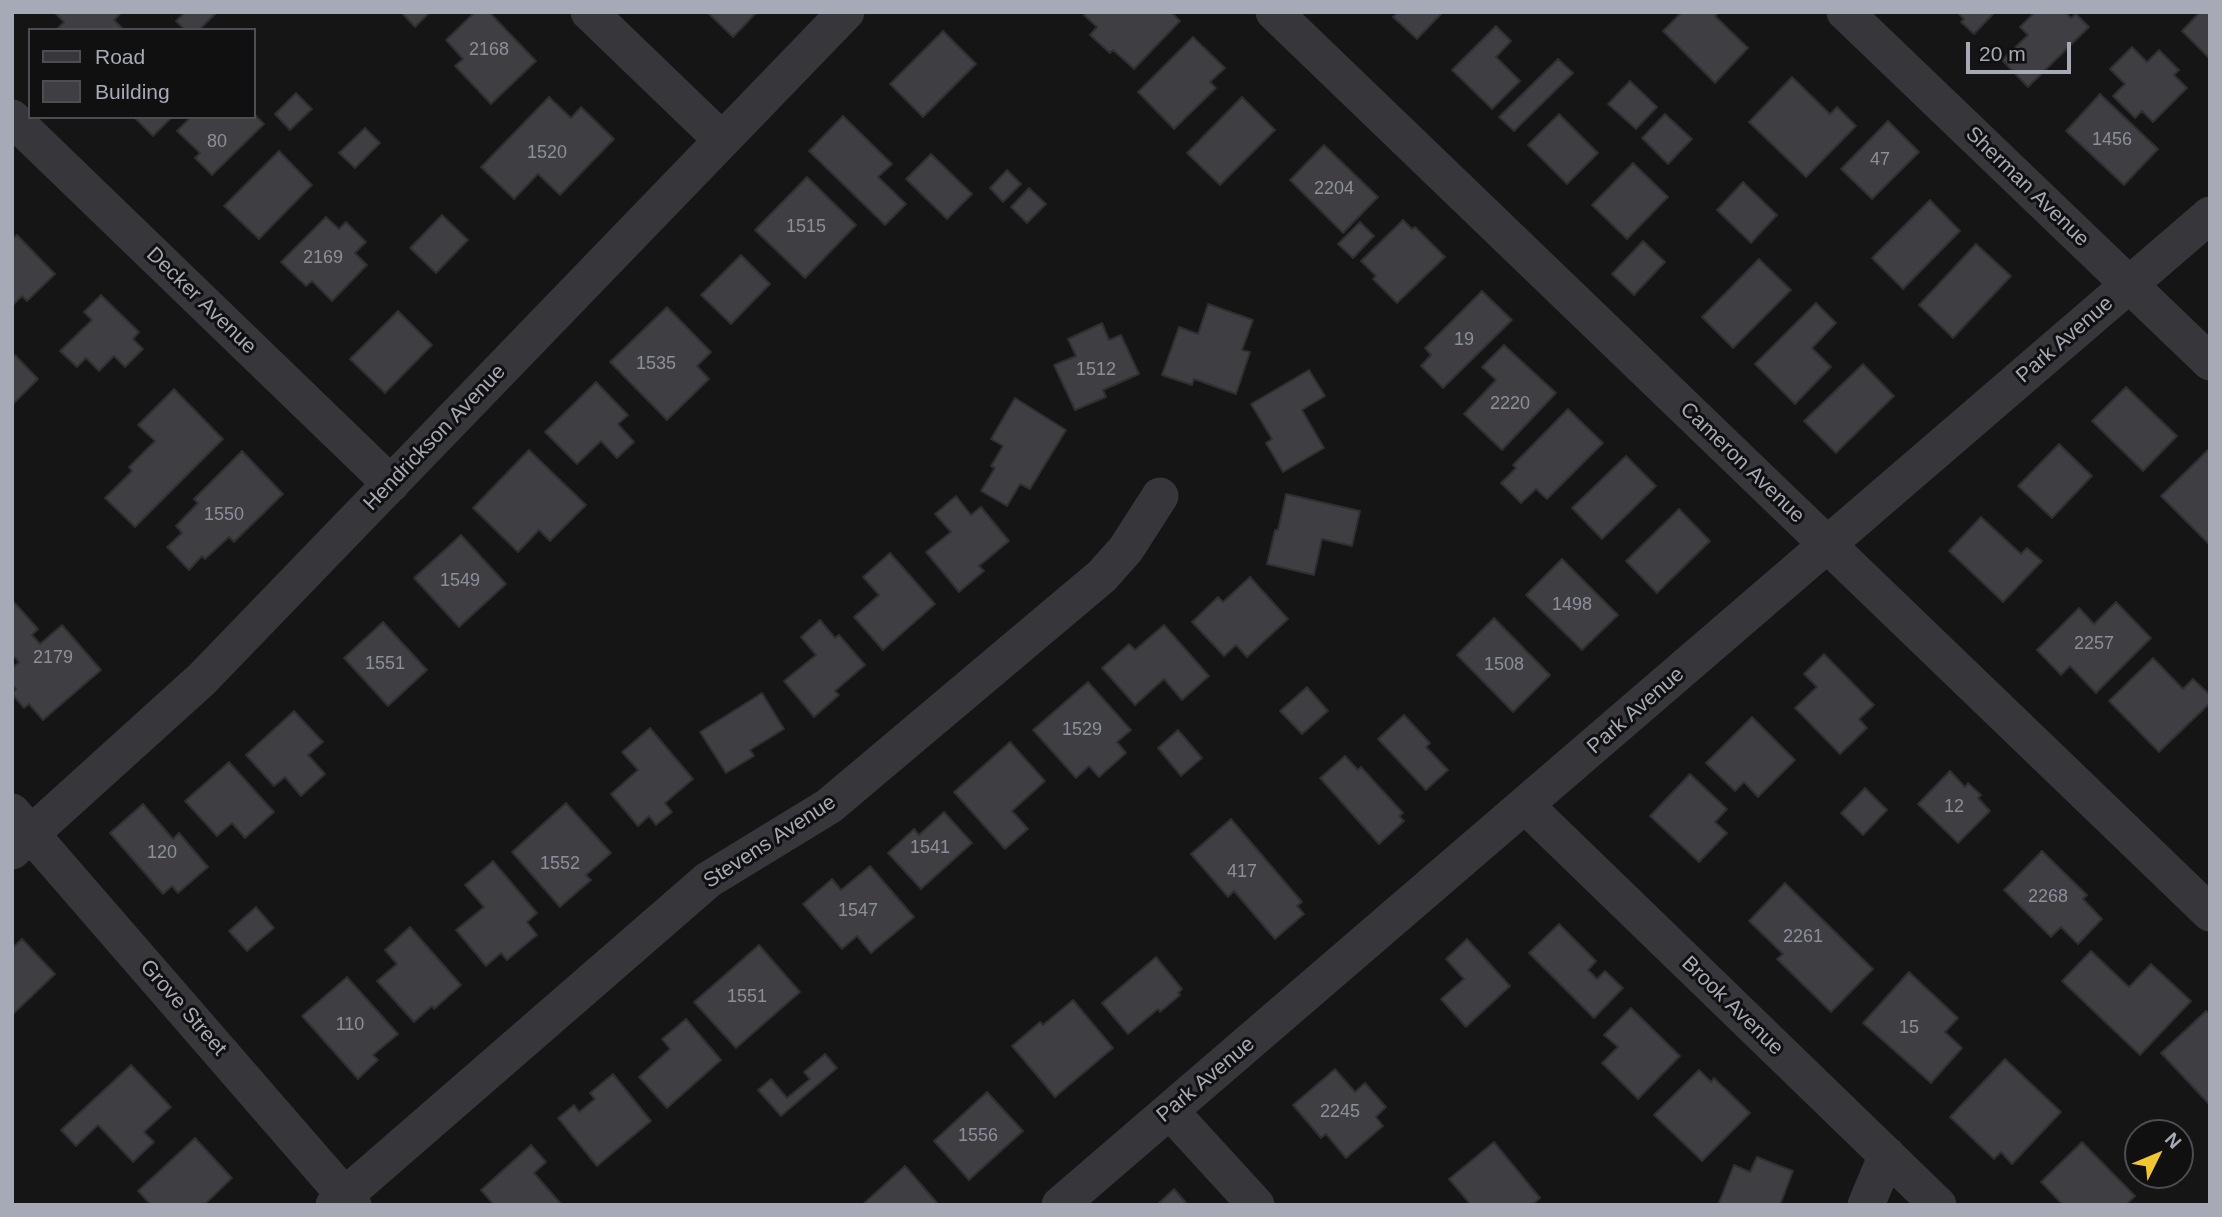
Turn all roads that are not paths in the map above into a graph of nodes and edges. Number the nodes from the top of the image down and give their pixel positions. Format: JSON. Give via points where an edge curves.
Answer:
{"nodes":[{"id":1,"x":589,"y":12,"type":"edge"},
{"id":2,"x":846,"y":12,"type":"edge"},
{"id":3,"x":1274,"y":12,"type":"edge"},
{"id":4,"x":1845,"y":12,"type":"edge"},
{"id":5,"x":12,"y":118,"type":"edge"},
{"id":6,"x":722,"y":141,"type":"junction"},
{"id":7,"x":2210,"y":215,"type":"edge"},
{"id":8,"x":2129,"y":285,"type":"junction"},
{"id":9,"x":2210,"y":362,"type":"edge"},
{"id":10,"x":391,"y":484,"type":"junction"},
{"id":11,"x":1160,"y":496,"type":"dead end"},
{"id":12,"x":1826,"y":545,"type":"junction"},
{"id":13,"x":1526,"y":806,"type":"junction"},
{"id":14,"x":19,"y":832,"type":"edge"},
{"id":15,"x":2210,"y":913,"type":"edge"},
{"id":16,"x":1170,"y":1111,"type":"junction"},
{"id":17,"x":1886,"y":1155,"type":"junction"},
{"id":18,"x":344,"y":1202,"type":"edge"},
{"id":19,"x":1060,"y":1205,"type":"edge"},
{"id":20,"x":1256,"y":1205,"type":"edge"},
{"id":21,"x":1866,"y":1205,"type":"edge"},
{"id":22,"x":1938,"y":1205,"type":"edge"}],
"edges":[{"from":1,"to":6,"type":"street"},
{"from":2,"to":6,"type":"street","name":"Hendrickson Avenue"},
{"from":3,"to":12,"type":"street","name":"Cameron Avenue"},
{"from":4,"to":8,"type":"street","name":"Sherman Avenue"},
{"from":5,"to":10,"type":"street","name":"Decker Avenue"},
{"from":6,"to":10,"type":"street","name":"Hendrickson Avenue"},
{"from":7,"to":8,"type":"street","name":"Park Avenue"},
{"from":8,"to":9,"type":"street","name":"Sherman Avenue"},
{"from":8,"to":12,"type":"street","name":"Park Avenue"},
{"from":10,"to":14,"type":"street","name":"Hendrickson Avenue","via":[[202,679]]},
{"from":11,"to":18,"type":"street","name":"Stevens Avenue","via":[[1126,549],[1091,585],[830,806],[708,880]]},
{"from":12,"to":13,"type":"street","name":"Park Avenue"},
{"from":12,"to":15,"type":"street","name":"Cameron Avenue"},
{"from":13,"to":16,"type":"street","name":"Park Avenue"},
{"from":13,"to":17,"type":"street","name":"Brook Avenue"},
{"from":14,"to":18,"type":"street","name":"Grove Street"},
{"from":16,"to":19,"type":"street","name":"Park Avenue"},
{"from":16,"to":20,"type":"street"},
{"from":17,"to":21,"type":"street"},
{"from":17,"to":22,"type":"street","name":"Brook Avenue"}]}
